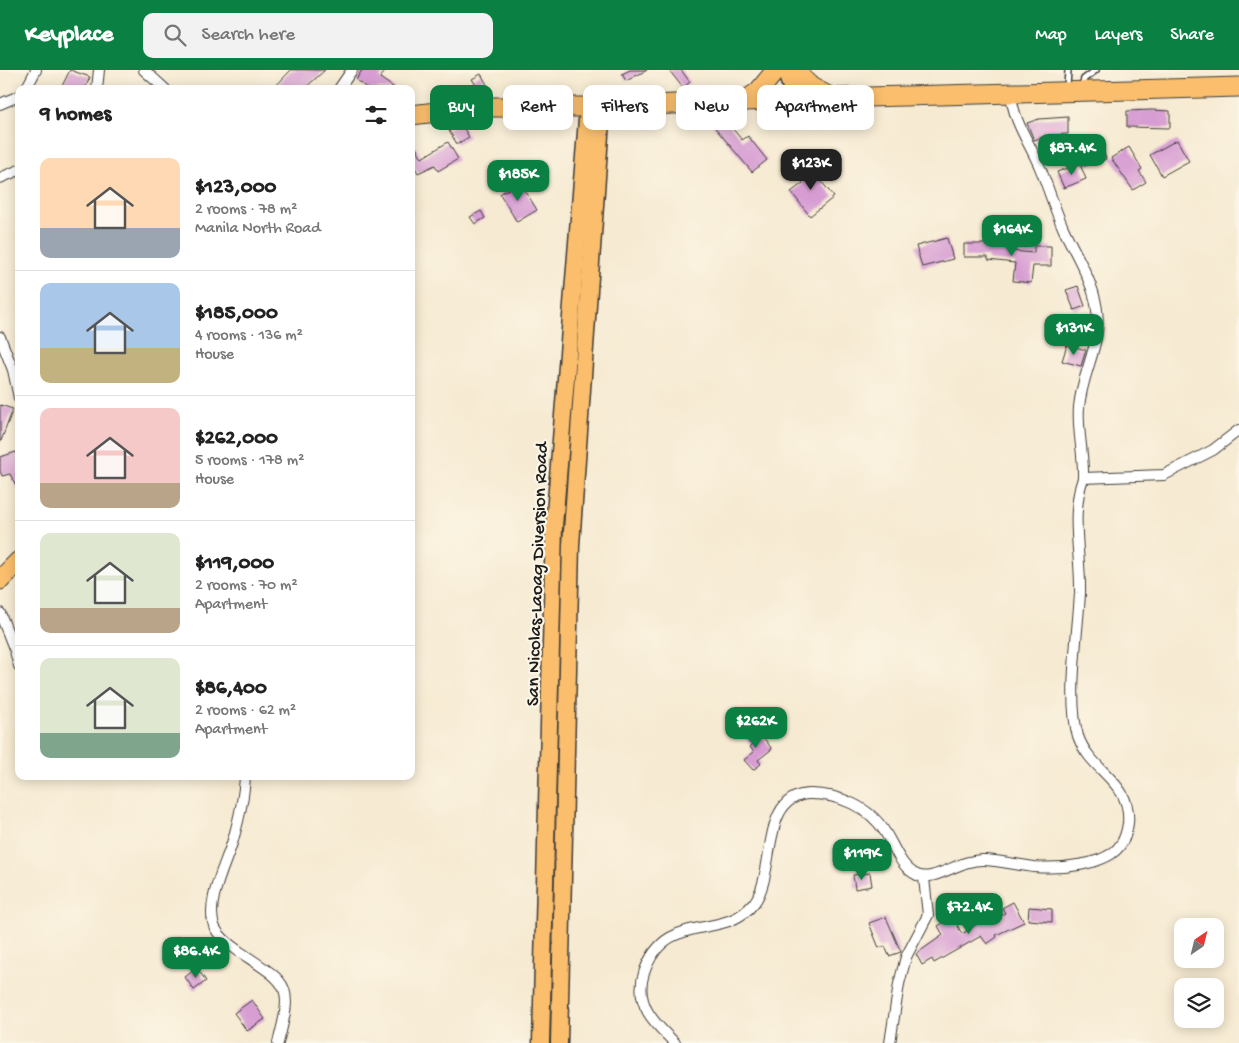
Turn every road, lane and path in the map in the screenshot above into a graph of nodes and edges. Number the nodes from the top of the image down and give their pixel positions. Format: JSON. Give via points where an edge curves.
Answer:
{"nodes":[{"id":1,"x":36,"y":70,"type":"edge"},
{"id":2,"x":99,"y":70,"type":"edge"},
{"id":3,"x":144,"y":70,"type":"edge"},
{"id":4,"x":352,"y":70,"type":"edge"},
{"id":5,"x":776,"y":70,"type":"edge"},
{"id":6,"x":785,"y":70,"type":"edge"},
{"id":7,"x":794,"y":70,"type":"edge"},
{"id":8,"x":1068,"y":70,"type":"edge"},
{"id":9,"x":1096,"y":70,"type":"edge"},
{"id":10,"x":28,"y":85,"type":"edge"},
{"id":11,"x":97,"y":85,"type":"edge"},
{"id":12,"x":161,"y":85,"type":"edge"},
{"id":13,"x":342,"y":85,"type":"edge"},
{"id":14,"x":790,"y":85,"type":"edge"},
{"id":15,"x":810,"y":85,"type":"edge"},
{"id":16,"x":1239,"y":87,"type":"edge"},
{"id":17,"x":1074,"y":91,"type":"junction"},
{"id":18,"x":1011,"y":93,"type":"junction"},
{"id":19,"x":874,"y":97,"type":"edge"},
{"id":20,"x":15,"y":98,"type":"edge"},
{"id":21,"x":747,"y":99,"type":"edge"},
{"id":22,"x":0,"y":104,"type":"edge"},
{"id":23,"x":583,"y":107,"type":"edge"},
{"id":24,"x":415,"y":115,"type":"edge"},
{"id":25,"x":593,"y":130,"type":"edge"},
{"id":26,"x":594,"y":130,"type":"edge"},
{"id":27,"x":15,"y":172,"type":"edge"},
{"id":28,"x":0,"y":178,"type":"edge"},
{"id":29,"x":0,"y":337,"type":"edge"},
{"id":30,"x":15,"y":379,"type":"edge"},
{"id":31,"x":1239,"y":430,"type":"edge"},
{"id":32,"x":1083,"y":478,"type":"junction"},
{"id":33,"x":15,"y":565,"type":"edge"},
{"id":34,"x":0,"y":580,"type":"edge"},
{"id":35,"x":0,"y":613,"type":"edge"},
{"id":36,"x":15,"y":649,"type":"edge"},
{"id":37,"x":245,"y":780,"type":"edge"},
{"id":38,"x":924,"y":878,"type":"junction"},
{"id":39,"x":278,"y":1043,"type":"edge"},
{"id":40,"x":541,"y":1043,"type":"edge"},
{"id":41,"x":559,"y":1043,"type":"edge"},
{"id":42,"x":675,"y":1043,"type":"edge"},
{"id":43,"x":890,"y":1043,"type":"edge"}],
"edges":[{"from":1,"to":10,"type":"street"},
{"from":2,"to":11,"type":"street"},
{"from":3,"to":12,"type":"street"},
{"from":4,"to":13,"type":"street"},
{"from":5,"to":21,"type":"highway","via":[[762,88]]},
{"from":6,"to":14,"type":"main road"},
{"from":7,"to":15,"type":"highway"},
{"from":8,"to":17,"type":"lane"},
{"from":9,"to":17,"type":"lane"},
{"from":16,"to":17,"type":"highway"},
{"from":17,"to":18,"type":"highway"},
{"from":18,"to":19,"type":"highway"},
{"from":18,"to":32,"type":"street","via":[[1015,120],[1085,272],[1098,317],[1098,334],[1079,409]]},
{"from":20,"to":22,"type":"street"},
{"from":23,"to":24,"type":"highway","via":[[479,108]]},
{"from":25,"to":40,"type":"main road","name":"San Nicolas-Laoag Diversion Road","via":[[554,526]]},
{"from":26,"to":41,"type":"main road","name":"San Nicolas-Laoag Diversion Road","via":[[571,545]]},
{"from":27,"to":28,"type":"street"},
{"from":29,"to":30,"type":"street"},
{"from":31,"to":32,"type":"street","via":[[1213,450],[1164,475]]},
{"from":32,"to":38,"type":"street","via":[[1075,514],[1080,590],[1075,721],[1084,749],[1117,784],[1127,801],[1127,832],[1122,843],[1108,857],[1080,864],[1043,867],[983,859],[964,861]]},
{"from":33,"to":34,"type":"highway"},
{"from":35,"to":36,"type":"street"},
{"from":37,"to":39,"type":"street","via":[[244,796],[214,895],[212,919],[224,940],[270,971],[284,985],[285,1006]]},
{"from":38,"to":42,"type":"street","via":[[901,862],[884,830],[854,804],[816,794],[790,800],[777,817],[763,883],[752,905],[728,919],[688,929],[663,940],[644,971],[641,1003]]},
{"from":38,"to":43,"type":"street","via":[[928,915],[906,957]]}]}
